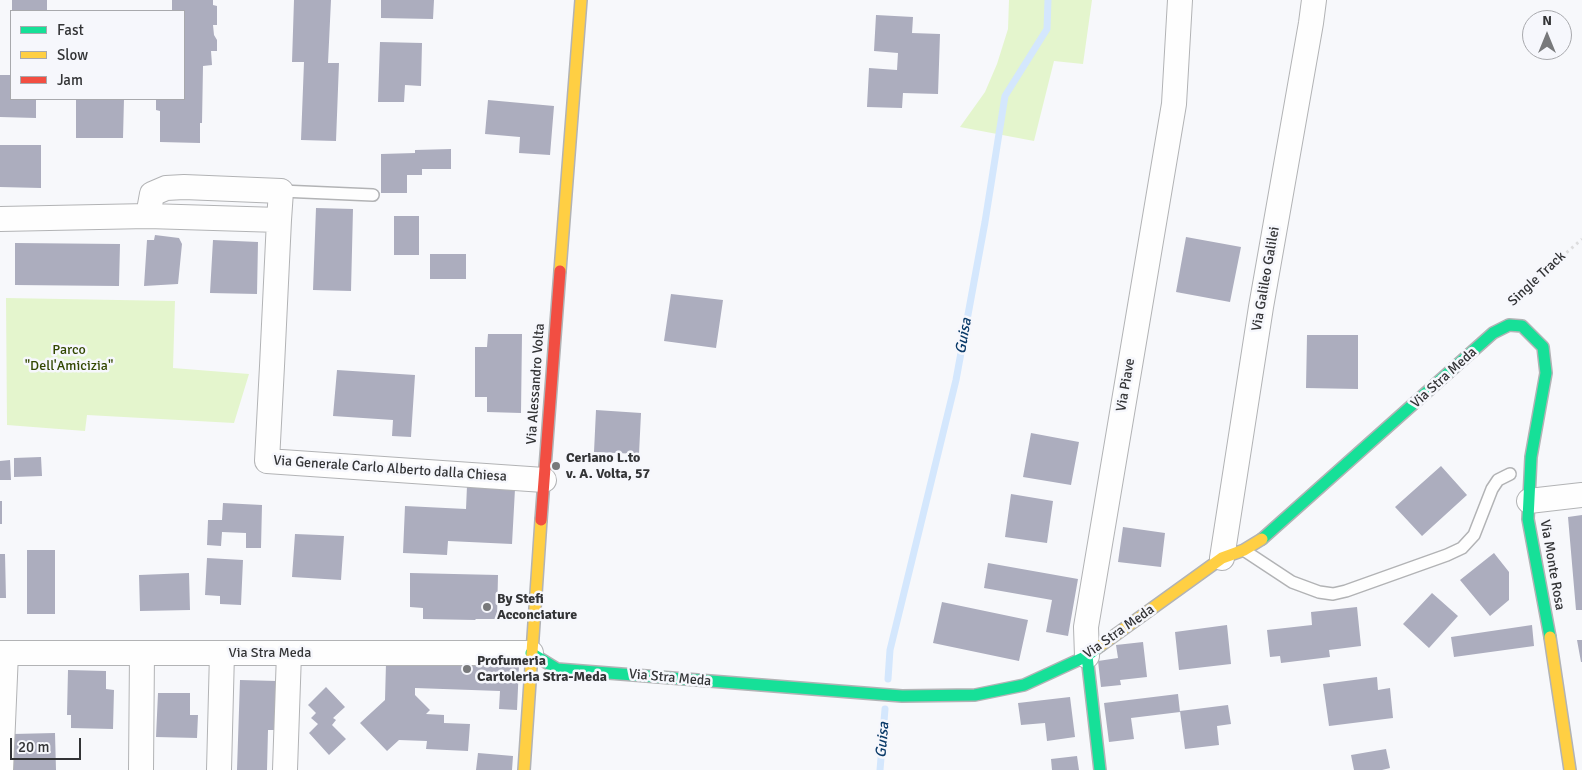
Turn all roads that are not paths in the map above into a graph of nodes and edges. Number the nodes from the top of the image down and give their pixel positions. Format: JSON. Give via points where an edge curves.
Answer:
{"nodes":[{"id":1,"x":581,"y":0,"type":"edge"},
{"id":2,"x":1180,"y":0,"type":"edge"},
{"id":3,"x":1314,"y":0,"type":"edge"},
{"id":4,"x":280,"y":191,"type":"junction"},
{"id":5,"x":374,"y":195,"type":"dead end"},
{"id":6,"x":148,"y":216,"type":"junction"},
{"id":7,"x":0,"y":219,"type":"edge"},
{"id":8,"x":279,"y":220,"type":"junction"},
{"id":9,"x":1508,"y":325,"type":"joint"},
{"id":10,"x":1510,"y":474,"type":"dead end"},
{"id":11,"x":544,"y":480,"type":"junction"},
{"id":12,"x":1582,"y":496,"type":"edge"},
{"id":13,"x":1529,"y":502,"type":"junction"},
{"id":14,"x":1233,"y":554,"type":"junction"},
{"id":15,"x":3,"y":653,"type":"edge"},
{"id":16,"x":142,"y":653,"type":"junction"},
{"id":17,"x":222,"y":653,"type":"junction"},
{"id":18,"x":289,"y":653,"type":"junction"},
{"id":19,"x":530,"y":653,"type":"junction"},
{"id":20,"x":1087,"y":656,"type":"junction"},
{"id":21,"x":1,"y":770,"type":"edge"},
{"id":22,"x":141,"y":770,"type":"edge"},
{"id":23,"x":219,"y":770,"type":"edge"},
{"id":24,"x":284,"y":770,"type":"edge"},
{"id":25,"x":524,"y":770,"type":"edge"},
{"id":26,"x":1100,"y":770,"type":"edge"},
{"id":27,"x":1570,"y":770,"type":"edge"}],
"edges":[{"from":1,"to":11,"type":"street","name":"Via Alessandro Volta"},
{"from":2,"to":20,"type":"street","name":"Via Piave","via":[[1174,104],[1086,627]]},
{"from":3,"to":14,"type":"street","name":"Via Galileo Galilei","via":[[1261,307]]},
{"from":4,"to":5,"type":"lane"},
{"from":4,"to":6,"type":"street","via":[[166,188],[152,194]]},
{"from":4,"to":8,"type":"street","name":"Via Generale Carlo Alberto dalla Chiesa"},
{"from":6,"to":7,"type":"street"},
{"from":6,"to":8,"type":"street"},
{"from":8,"to":11,"type":"street","name":"Via Generale Carlo Alberto dalla Chiesa","via":[[266,461]]},
{"from":9,"to":13,"type":"street","name":"Via Monte Rosa","via":[[1522,326],[1543,347],[1546,373],[1531,457]]},
{"from":9,"to":14,"type":"street","name":"Via Stra Meda","via":[[1493,334],[1267,536]]},
{"from":10,"to":14,"type":"lane","via":[[1498,480],[1492,489],[1474,535],[1462,548],[1346,591],[1333,594],[1319,592]]},
{"from":11,"to":19,"type":"street","name":"Via Alessandro Volta"},
{"from":12,"to":13,"type":"street"},
{"from":13,"to":27,"type":"street","name":"Via Monte Rosa","via":[[1528,520]]},
{"from":14,"to":20,"type":"street","name":"Via Stra Meda"},
{"from":15,"to":16,"type":"street","name":"Via Stra Meda"},
{"from":15,"to":21,"type":"street"},
{"from":16,"to":17,"type":"street","name":"Via Stra Meda"},
{"from":16,"to":22,"type":"street"},
{"from":17,"to":18,"type":"street","name":"Via Stra Meda"},
{"from":17,"to":23,"type":"street"},
{"from":18,"to":19,"type":"street","name":"Via Stra Meda"},
{"from":18,"to":24,"type":"street"},
{"from":19,"to":20,"type":"street","name":"Via Stra Meda","via":[[557,669],[902,696],[976,696],[1024,685]]},
{"from":19,"to":25,"type":"street","name":"Via Alessandro Volta"},
{"from":20,"to":26,"type":"street","name":"Via Piave"}]}
